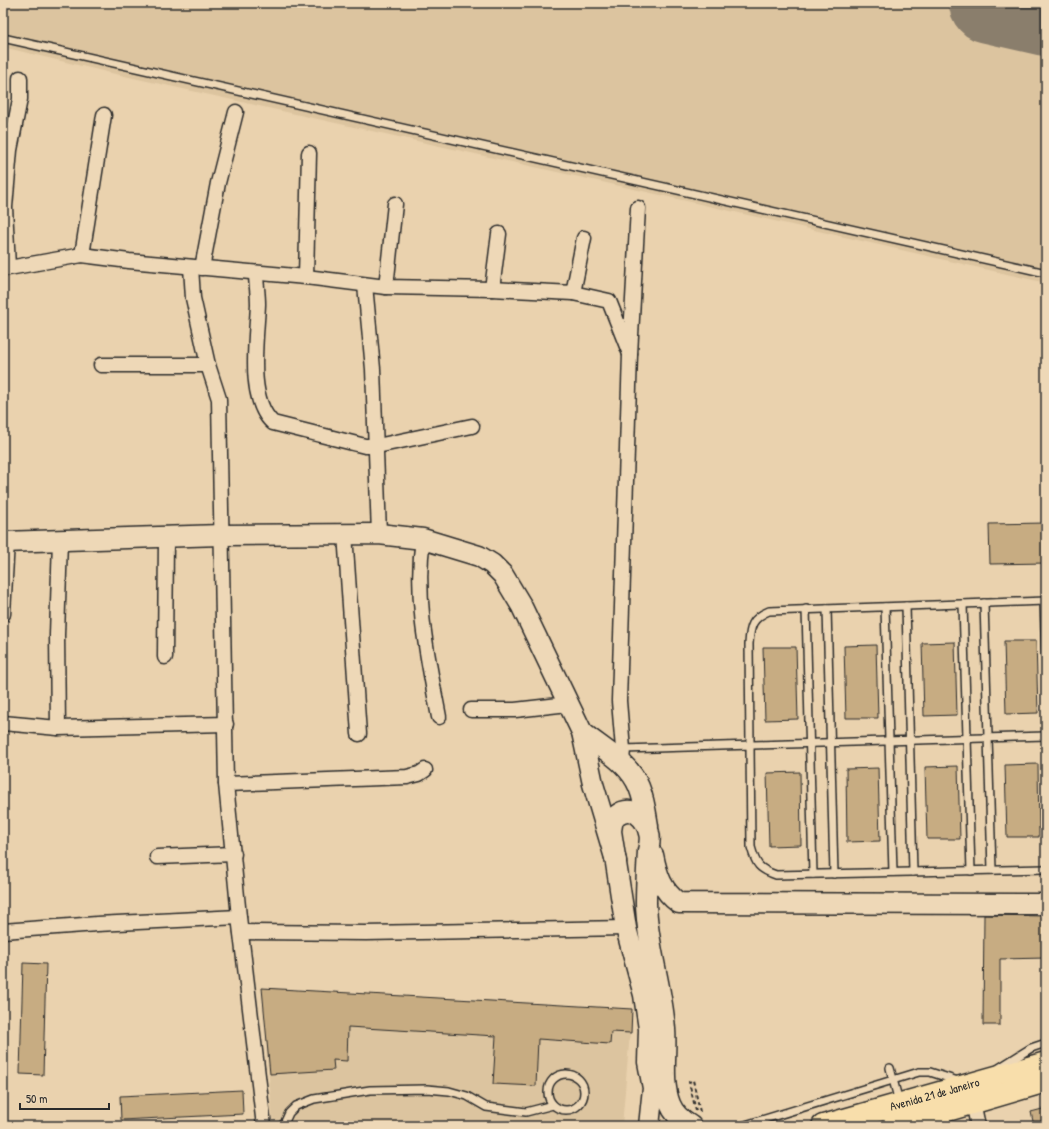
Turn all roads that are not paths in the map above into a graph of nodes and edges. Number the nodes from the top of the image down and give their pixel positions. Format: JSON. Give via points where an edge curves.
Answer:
{"nodes":[{"id":1,"x":3,"y":38,"type":"edge"},
{"id":2,"x":20,"y":78,"type":"dead end"},
{"id":3,"x":236,"y":112,"type":"dead end"},
{"id":4,"x":104,"y":115,"type":"dead end"},
{"id":5,"x":309,"y":153,"type":"dead end"},
{"id":6,"x":395,"y":204,"type":"dead end"},
{"id":7,"x":638,"y":208,"type":"dead end"},
{"id":8,"x":499,"y":234,"type":"dead end"},
{"id":9,"x":584,"y":238,"type":"dead end"},
{"id":10,"x":82,"y":255,"type":"junction"},
{"id":11,"x":5,"y":268,"type":"edge"},
{"id":12,"x":197,"y":268,"type":"junction"},
{"id":13,"x":256,"y":273,"type":"junction"},
{"id":14,"x":1046,"y":273,"type":"edge"},
{"id":15,"x":306,"y":277,"type":"junction"},
{"id":16,"x":366,"y":284,"type":"junction"},
{"id":17,"x":386,"y":287,"type":"junction"},
{"id":18,"x":492,"y":288,"type":"junction"},
{"id":19,"x":572,"y":293,"type":"junction"},
{"id":20,"x":630,"y":354,"type":"junction"},
{"id":21,"x":101,"y":365,"type":"dead end"},
{"id":22,"x":208,"y":365,"type":"junction"},
{"id":23,"x":472,"y":426,"type":"dead end"},
{"id":24,"x":377,"y":446,"type":"junction"},
{"id":25,"x":345,"y":534,"type":"junction"},
{"id":26,"x":379,"y":534,"type":"junction"},
{"id":27,"x":221,"y":535,"type":"junction"},
{"id":28,"x":166,"y":538,"type":"junction"},
{"id":29,"x":423,"y":539,"type":"junction"},
{"id":30,"x":60,"y":540,"type":"junction"},
{"id":31,"x":5,"y":542,"type":"edge"},
{"id":32,"x":1045,"y":601,"type":"edge"},
{"id":33,"x":984,"y":603,"type":"junction"},
{"id":34,"x":963,"y":604,"type":"junction"},
{"id":35,"x":906,"y":606,"type":"junction"},
{"id":36,"x":885,"y":607,"type":"junction"},
{"id":37,"x":827,"y":608,"type":"junction"},
{"id":38,"x":806,"y":610,"type":"junction"},
{"id":39,"x":3,"y":614,"type":"edge"},
{"id":40,"x":165,"y":657,"type":"dead end"},
{"id":41,"x":1046,"y":664,"type":"edge"},
{"id":42,"x":568,"y":704,"type":"junction"},
{"id":43,"x":470,"y":710,"type":"dead end"},
{"id":44,"x":438,"y":717,"type":"dead end"},
{"id":45,"x":3,"y":723,"type":"edge"},
{"id":46,"x":226,"y":724,"type":"junction"},
{"id":47,"x":58,"y":728,"type":"junction"},
{"id":48,"x":582,"y":732,"type":"junction"},
{"id":49,"x":359,"y":734,"type":"dead end"},
{"id":50,"x":1046,"y":736,"type":"edge"},
{"id":51,"x":968,"y":738,"type":"junction"},
{"id":52,"x":989,"y":738,"type":"junction"},
{"id":53,"x":889,"y":740,"type":"junction"},
{"id":54,"x":910,"y":740,"type":"junction"},
{"id":55,"x":831,"y":742,"type":"junction"},
{"id":56,"x":810,"y":743,"type":"junction"},
{"id":57,"x":750,"y":745,"type":"junction"},
{"id":58,"x":623,"y":756,"type":"junction"},
{"id":59,"x":426,"y":770,"type":"dead end"},
{"id":60,"x":226,"y":784,"type":"junction"},
{"id":61,"x":650,"y":834,"type":"junction"},
{"id":62,"x":234,"y":854,"type":"junction"},
{"id":63,"x":158,"y":856,"type":"dead end"},
{"id":64,"x":616,"y":861,"type":"junction"},
{"id":65,"x":1046,"y":869,"type":"edge"},
{"id":66,"x":971,"y":870,"type":"junction"},
{"id":67,"x":992,"y":870,"type":"junction"},
{"id":68,"x":893,"y":872,"type":"junction"},
{"id":69,"x":913,"y":872,"type":"junction"},
{"id":70,"x":813,"y":874,"type":"junction"},
{"id":71,"x":834,"y":874,"type":"junction"},
{"id":72,"x":1046,"y":904,"type":"edge"},
{"id":73,"x":239,"y":917,"type":"junction"},
{"id":74,"x":626,"y":928,"type":"junction"},
{"id":75,"x":3,"y":931,"type":"edge"},
{"id":76,"x":241,"y":932,"type":"junction"},
{"id":77,"x":1046,"y":1043,"type":"edge"},
{"id":78,"x":648,"y":1062,"type":"junction"},
{"id":79,"x":1046,"y":1064,"type":"edge"},
{"id":80,"x":890,"y":1068,"type":"dead end"},
{"id":81,"x":893,"y":1080,"type":"junction"},
{"id":82,"x":1046,"y":1081,"type":"edge"},
{"id":83,"x":974,"y":1090,"type":"junction"},
{"id":84,"x":900,"y":1104,"type":"junction"},
{"id":85,"x":553,"y":1105,"type":"junction"},
{"id":86,"x":696,"y":1118,"type":"edge"},
{"id":87,"x":264,"y":1126,"type":"edge"},
{"id":88,"x":280,"y":1126,"type":"edge"},
{"id":89,"x":636,"y":1126,"type":"edge"},
{"id":90,"x":649,"y":1126,"type":"edge"},
{"id":91,"x":742,"y":1126,"type":"edge"},
{"id":92,"x":823,"y":1126,"type":"edge"},
{"id":93,"x":894,"y":1126,"type":"edge"},
{"id":94,"x":978,"y":1126,"type":"edge"}],
"edges":[{"from":1,"to":14,"type":"lane"},
{"from":2,"to":11,"type":"street","via":[[20,100],[10,150],[5,207]]},
{"from":3,"to":12,"type":"street"},
{"from":4,"to":10,"type":"street"},
{"from":5,"to":15,"type":"street"},
{"from":6,"to":17,"type":"street"},
{"from":7,"to":20,"type":"street"},
{"from":8,"to":18,"type":"street"},
{"from":9,"to":19,"type":"street"},
{"from":10,"to":11,"type":"street"},
{"from":10,"to":12,"type":"street"},
{"from":12,"to":13,"type":"street"},
{"from":12,"to":22,"type":"street","via":[[193,298]]},
{"from":13,"to":15,"type":"street"},
{"from":13,"to":24,"type":"street","via":[[256,373],[261,404],[268,418],[284,427],[348,443]]},
{"from":15,"to":16,"type":"street"},
{"from":16,"to":17,"type":"street"},
{"from":16,"to":24,"type":"street"},
{"from":17,"to":18,"type":"street"},
{"from":18,"to":19,"type":"street"},
{"from":19,"to":20,"type":"street","via":[[609,301]]},
{"from":20,"to":58,"type":"street","via":[[619,701]]},
{"from":21,"to":22,"type":"street"},
{"from":22,"to":27,"type":"street","via":[[219,399]]},
{"from":23,"to":24,"type":"street"},
{"from":24,"to":26,"type":"street"},
{"from":25,"to":26,"type":"street"},
{"from":25,"to":27,"type":"street"},
{"from":25,"to":49,"type":"street"},
{"from":26,"to":29,"type":"street"},
{"from":27,"to":28,"type":"street"},
{"from":27,"to":46,"type":"street"},
{"from":28,"to":30,"type":"street"},
{"from":28,"to":40,"type":"street"},
{"from":29,"to":42,"type":"street","via":[[479,556],[503,575],[521,604]]},
{"from":29,"to":44,"type":"street","via":[[419,564],[419,591]]},
{"from":30,"to":31,"type":"street"},
{"from":30,"to":47,"type":"street"},
{"from":31,"to":39,"type":"street"},
{"from":32,"to":33,"type":"lane"},
{"from":32,"to":41,"type":"lane"},
{"from":33,"to":34,"type":"lane"},
{"from":33,"to":52,"type":"lane"},
{"from":34,"to":35,"type":"lane"},
{"from":34,"to":51,"type":"lane"},
{"from":35,"to":36,"type":"lane"},
{"from":35,"to":54,"type":"lane"},
{"from":36,"to":37,"type":"lane"},
{"from":36,"to":53,"type":"lane"},
{"from":37,"to":38,"type":"lane"},
{"from":37,"to":55,"type":"lane"},
{"from":38,"to":56,"type":"lane"},
{"from":38,"to":57,"type":"lane","via":[[769,611],[758,616],[750,630]]},
{"from":42,"to":43,"type":"street","via":[[515,710]]},
{"from":42,"to":48,"type":"street"},
{"from":45,"to":47,"type":"street"},
{"from":46,"to":47,"type":"street"},
{"from":46,"to":60,"type":"street"},
{"from":48,"to":58,"type":"street"},
{"from":48,"to":64,"type":"street","via":[[593,784]]},
{"from":50,"to":52,"type":"lane"},
{"from":51,"to":52,"type":"lane"},
{"from":51,"to":54,"type":"lane"},
{"from":51,"to":66,"type":"lane"},
{"from":52,"to":67,"type":"lane"},
{"from":53,"to":54,"type":"lane"},
{"from":53,"to":55,"type":"lane"},
{"from":53,"to":68,"type":"lane"},
{"from":54,"to":69,"type":"lane"},
{"from":55,"to":56,"type":"lane"},
{"from":55,"to":71,"type":"lane"},
{"from":56,"to":57,"type":"lane"},
{"from":56,"to":70,"type":"lane"},
{"from":57,"to":58,"type":"lane"},
{"from":57,"to":70,"type":"lane","via":[[751,847],[755,861],[763,871],[776,875]]},
{"from":58,"to":61,"type":"street","via":[[639,787]]},
{"from":59,"to":60,"type":"street","via":[[407,777]]},
{"from":60,"to":62,"type":"street"},
{"from":61,"to":64,"type":"street","via":[[637,813],[631,810],[616,816],[612,822],[611,832]]},
{"from":61,"to":72,"type":"street","via":[[657,875],[670,897],[679,903]]},
{"from":61,"to":86,"type":"street","via":[[646,903],[652,956],[665,1028],[667,1092],[676,1115]]},
{"from":62,"to":63,"type":"street"},
{"from":62,"to":73,"type":"street"},
{"from":64,"to":74,"type":"street"},
{"from":65,"to":67,"type":"lane"},
{"from":66,"to":67,"type":"lane"},
{"from":66,"to":69,"type":"lane"},
{"from":68,"to":69,"type":"lane"},
{"from":68,"to":71,"type":"lane"},
{"from":70,"to":71,"type":"lane"},
{"from":73,"to":75,"type":"street"},
{"from":73,"to":76,"type":"street"},
{"from":74,"to":76,"type":"street","via":[[366,933]]},
{"from":74,"to":78,"type":"street","via":[[644,996],[649,1029]]},
{"from":76,"to":87,"type":"street"},
{"from":77,"to":83,"type":"lane","via":[[1014,1057]]},
{"from":78,"to":89,"type":"street","via":[[640,1088]]},
{"from":78,"to":90,"type":"street","via":[[653,1088]]},
{"from":79,"to":83,"type":"main road","name":"Avenida 21 de Janeiro"},
{"from":80,"to":81,"type":"lane"},
{"from":81,"to":83,"type":"lane","via":[[919,1072],[930,1072]]},
{"from":81,"to":84,"type":"lane"},
{"from":81,"to":91,"type":"lane"},
{"from":82,"to":83,"type":"main road","name":"Avenida 21 de Janeiro"},
{"from":83,"to":84,"type":"main road","name":"Avenida 21 de Janeiro"},
{"from":83,"to":93,"type":"main road","name":"Avenida 21 de Janeiro"},
{"from":83,"to":94,"type":"street"},
{"from":84,"to":92,"type":"main road","name":"Avenida 21 de Janeiro"},
{"from":85,"to":85,"type":"lane","via":[[565,1110],[581,1103],[584,1091],[579,1080],[563,1074],[553,1079],[548,1089]]},
{"from":85,"to":88,"type":"lane","via":[[526,1112],[486,1106],[449,1090],[370,1090],[314,1099],[296,1106]]}]}
